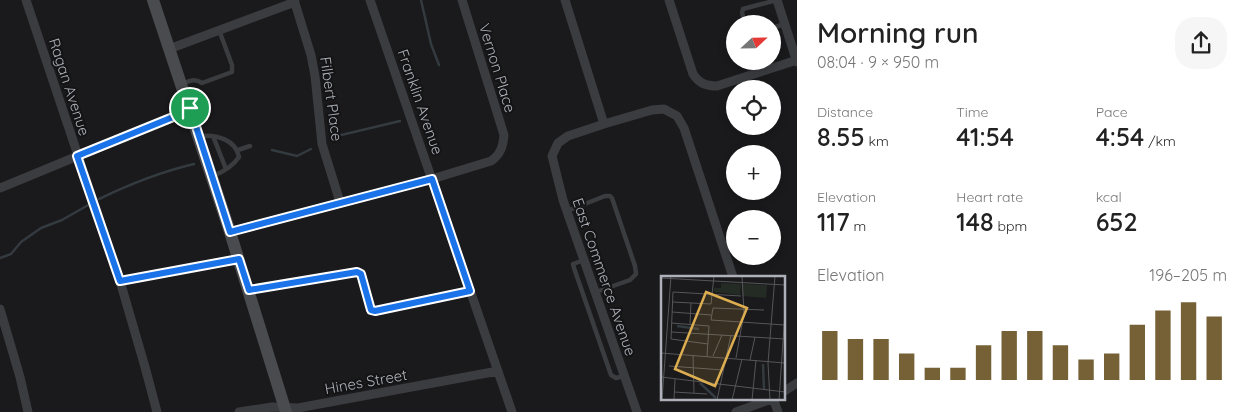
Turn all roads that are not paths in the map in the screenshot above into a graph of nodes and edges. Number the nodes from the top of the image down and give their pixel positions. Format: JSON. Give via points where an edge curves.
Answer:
{"nodes":[{"id":1,"x":26,"y":0,"type":"edge"},
{"id":2,"x":153,"y":0,"type":"edge"},
{"id":3,"x":370,"y":0,"type":"edge"},
{"id":4,"x":462,"y":0,"type":"edge"},
{"id":5,"x":565,"y":0,"type":"edge"},
{"id":6,"x":669,"y":0,"type":"edge"},
{"id":7,"x":777,"y":0,"type":"edge"},
{"id":8,"x":295,"y":1,"type":"edge"},
{"id":9,"x":744,"y":15,"type":"edge"},
{"id":10,"x":785,"y":24,"type":"junction"},
{"id":11,"x":781,"y":25,"type":"edge"},
{"id":12,"x":219,"y":30,"type":"junction"},
{"id":13,"x":169,"y":49,"type":"junction"},
{"id":14,"x":797,"y":61,"type":"edge"},
{"id":15,"x":756,"y":70,"type":"edge"},
{"id":16,"x":757,"y":73,"type":"junction"},
{"id":17,"x":181,"y":84,"type":"junction"},
{"id":18,"x":190,"y":108,"type":"junction"},
{"id":19,"x":604,"y":124,"type":"junction"},
{"id":20,"x":213,"y":136,"type":"junction"},
{"id":21,"x":199,"y":137,"type":"junction"},
{"id":22,"x":250,"y":146,"type":"dead end"},
{"id":23,"x":238,"y":150,"type":"junction"},
{"id":24,"x":77,"y":156,"type":"junction"},
{"id":25,"x":226,"y":169,"type":"junction"},
{"id":26,"x":212,"y":176,"type":"junction"},
{"id":27,"x":432,"y":179,"type":"junction"},
{"id":28,"x":0,"y":188,"type":"edge"},
{"id":29,"x":340,"y":202,"type":"junction"},
{"id":30,"x":567,"y":211,"type":"junction"},
{"id":31,"x":230,"y":232,"type":"junction"},
{"id":32,"x":239,"y":259,"type":"junction"},
{"id":33,"x":584,"y":260,"type":"junction"},
{"id":34,"x":733,"y":276,"type":"edge"},
{"id":35,"x":120,"y":281,"type":"junction"},
{"id":36,"x":249,"y":290,"type":"junction"},
{"id":37,"x":470,"y":291,"type":"junction"},
{"id":38,"x":595,"y":292,"type":"junction"},
{"id":39,"x":0,"y":309,"type":"edge"},
{"id":40,"x":498,"y":372,"type":"junction"},
{"id":41,"x":624,"y":376,"type":"junction"},
{"id":42,"x":797,"y":383,"type":"edge"},
{"id":43,"x":784,"y":391,"type":"edge"},
{"id":44,"x":768,"y":400,"type":"edge"},
{"id":45,"x":774,"y":400,"type":"edge"},
{"id":46,"x":286,"y":410,"type":"edge"},
{"id":47,"x":28,"y":412,"type":"edge"},
{"id":48,"x":157,"y":412,"type":"edge"},
{"id":49,"x":239,"y":412,"type":"edge"},
{"id":50,"x":512,"y":412,"type":"edge"},
{"id":51,"x":637,"y":412,"type":"edge"},
{"id":52,"x":736,"y":412,"type":"edge"},
{"id":53,"x":778,"y":412,"type":"edge"}],
"edges":[{"from":1,"to":24,"type":"street","name":"Ragan Avenue"},
{"from":2,"to":13,"type":"main road"},
{"from":3,"to":27,"type":"street","name":"Franklin Avenue"},
{"from":4,"to":27,"type":"street","name":"Vernon Place","via":[[504,135],[503,145],[491,161]]},
{"from":5,"to":19,"type":"street"},
{"from":6,"to":16,"type":"street","via":[[693,74],[700,83],[717,86]]},
{"from":7,"to":9,"type":"lane","via":[[743,9]]},
{"from":7,"to":10,"type":"street"},
{"from":8,"to":12,"type":"street"},
{"from":8,"to":29,"type":"street","name":"Filbert Place","via":[[315,76],[322,144]]},
{"from":10,"to":11,"type":"lane"},
{"from":10,"to":14,"type":"street"},
{"from":12,"to":13,"type":"street"},
{"from":12,"to":17,"type":"lane","via":[[232,72],[202,83],[193,80]]},
{"from":13,"to":17,"type":"main road"},
{"from":14,"to":16,"type":"street"},
{"from":15,"to":16,"type":"lane"},
{"from":17,"to":18,"type":"main road"},
{"from":18,"to":21,"type":"main road"},
{"from":18,"to":24,"type":"street"},
{"from":19,"to":30,"type":"street","name":"East Commerce Avenue","via":[[562,140],[554,149],[552,161]]},
{"from":19,"to":34,"type":"street","via":[[652,110],[664,110],[677,116],[684,128]]},
{"from":20,"to":21,"type":"lane"},
{"from":20,"to":23,"type":"lane"},
{"from":20,"to":25,"type":"lane"},
{"from":21,"to":26,"type":"main road"},
{"from":22,"to":23,"type":"lane"},
{"from":23,"to":25,"type":"lane","via":[[239,157]]},
{"from":24,"to":28,"type":"street"},
{"from":24,"to":35,"type":"street","name":"Ragan Avenue"},
{"from":25,"to":26,"type":"lane"},
{"from":26,"to":31,"type":"main road"},
{"from":27,"to":29,"type":"street"},
{"from":27,"to":37,"type":"street","name":"Franklin Avenue"},
{"from":29,"to":31,"type":"street"},
{"from":30,"to":33,"type":"street","name":"East Commerce Avenue"},
{"from":30,"to":38,"type":"lane","via":[[610,196],[630,249],[635,266],[634,277]]},
{"from":31,"to":32,"type":"main road"},
{"from":32,"to":35,"type":"street"},
{"from":32,"to":36,"type":"main road"},
{"from":33,"to":38,"type":"street","name":"East Commerce Avenue"},
{"from":33,"to":41,"type":"lane","via":[[573,264],[574,268],[611,375],[616,378]]},
{"from":35,"to":48,"type":"street","name":"Ragan Avenue"},
{"from":36,"to":37,"type":"street","via":[[357,272],[361,274],[371,310],[375,311]]},
{"from":36,"to":46,"type":"main road"},
{"from":37,"to":40,"type":"street","name":"Franklin Avenue"},
{"from":38,"to":41,"type":"street","name":"East Commerce Avenue"},
{"from":39,"to":47,"type":"street"},
{"from":40,"to":46,"type":"street","name":"Hines Street"},
{"from":40,"to":50,"type":"street","name":"Franklin Avenue"},
{"from":41,"to":51,"type":"street","name":"East Commerce Avenue"},
{"from":42,"to":43,"type":"street"},
{"from":44,"to":52,"type":"street"},
{"from":45,"to":53,"type":"street"},
{"from":46,"to":49,"type":"street","name":"Hines Street","via":[[272,407]]}]}
